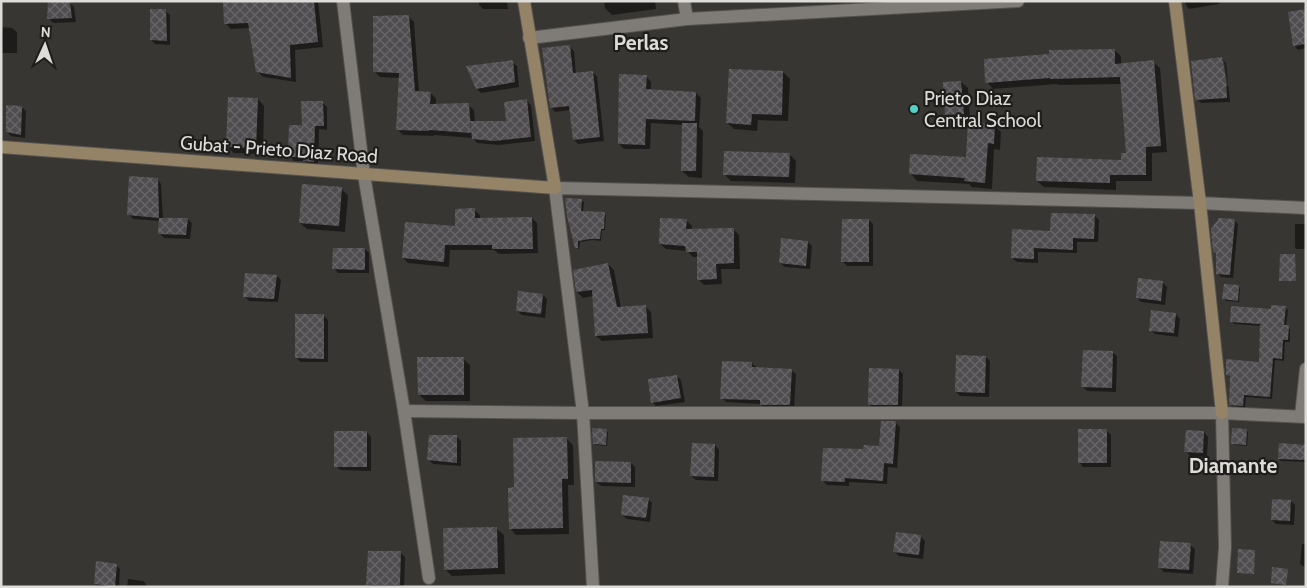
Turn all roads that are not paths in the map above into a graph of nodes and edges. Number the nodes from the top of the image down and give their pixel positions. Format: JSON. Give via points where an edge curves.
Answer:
{"nodes":[{"id":1,"x":343,"y":1,"type":"edge"},
{"id":2,"x":524,"y":1,"type":"edge"},
{"id":3,"x":684,"y":1,"type":"edge"},
{"id":4,"x":1018,"y":1,"type":"edge"},
{"id":5,"x":1175,"y":1,"type":"edge"},
{"id":6,"x":687,"y":19,"type":"junction"},
{"id":7,"x":529,"y":38,"type":"junction"},
{"id":8,"x":1,"y":147,"type":"edge"},
{"id":9,"x":364,"y":175,"type":"junction"},
{"id":10,"x":555,"y":188,"type":"junction"},
{"id":11,"x":1200,"y":203,"type":"junction"},
{"id":12,"x":1306,"y":208,"type":"edge"},
{"id":13,"x":1306,"y":369,"type":"edge"},
{"id":14,"x":404,"y":411,"type":"junction"},
{"id":15,"x":582,"y":413,"type":"junction"},
{"id":16,"x":1222,"y":413,"type":"junction"},
{"id":17,"x":1303,"y":416,"type":"edge"},
{"id":18,"x":429,"y":578,"type":"dead end"},
{"id":19,"x":595,"y":585,"type":"edge"},
{"id":20,"x":1222,"y":587,"type":"edge"}],
"edges":[{"from":1,"to":9,"type":"street"},
{"from":2,"to":7,"type":"main road"},
{"from":3,"to":6,"type":"street"},
{"from":4,"to":6,"type":"street"},
{"from":5,"to":11,"type":"main road"},
{"from":6,"to":7,"type":"street"},
{"from":7,"to":10,"type":"main road"},
{"from":8,"to":9,"type":"main road","name":"Gubat - Prieto Diaz Road"},
{"from":9,"to":10,"type":"main road","name":"Gubat - Prieto Diaz Road"},
{"from":9,"to":14,"type":"street"},
{"from":10,"to":11,"type":"street"},
{"from":10,"to":15,"type":"street"},
{"from":11,"to":12,"type":"street"},
{"from":11,"to":16,"type":"main road"},
{"from":13,"to":17,"type":"street"},
{"from":14,"to":15,"type":"street"},
{"from":14,"to":18,"type":"street"},
{"from":15,"to":16,"type":"street"},
{"from":15,"to":19,"type":"street"},
{"from":16,"to":17,"type":"street"},
{"from":16,"to":20,"type":"street","via":[[1225,547]]}]}
